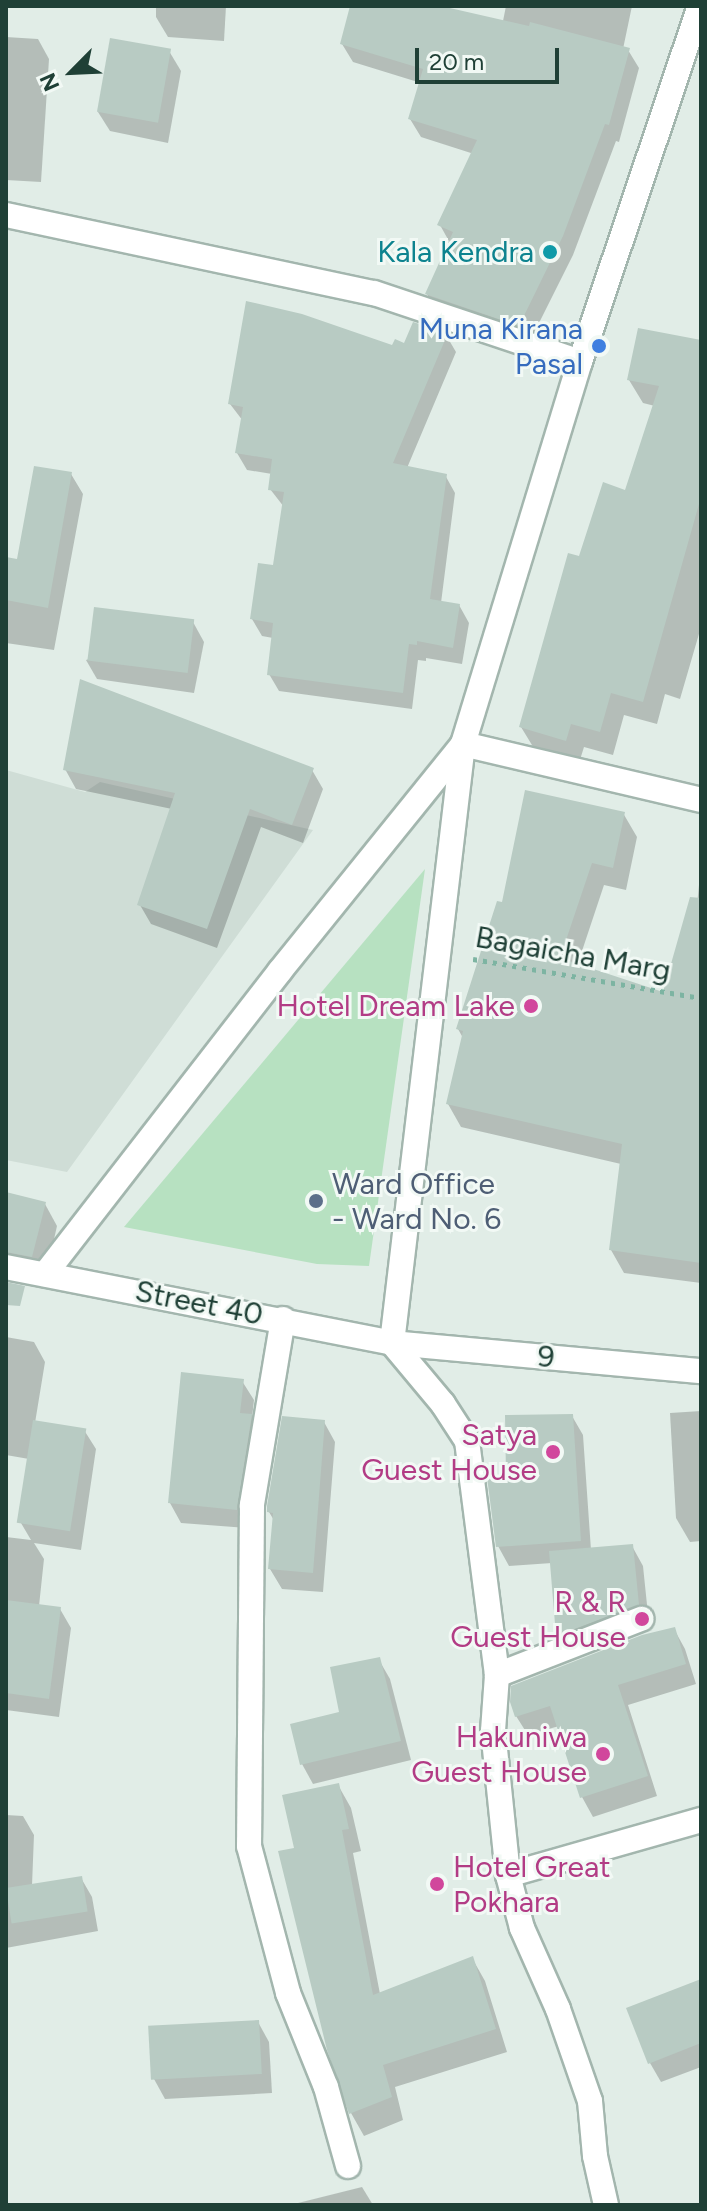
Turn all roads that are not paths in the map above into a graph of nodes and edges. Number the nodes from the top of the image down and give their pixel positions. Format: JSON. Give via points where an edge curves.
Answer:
{"nodes":[{"id":1,"x":700,"y":6,"type":"edge"},
{"id":2,"x":6,"y":215,"type":"edge"},
{"id":3,"x":580,"y":362,"type":"junction"},
{"id":4,"x":463,"y":744,"type":"junction"},
{"id":5,"x":701,"y":800,"type":"edge"},
{"id":6,"x":6,"y":1267,"type":"edge"},
{"id":7,"x":45,"y":1274,"type":"junction"},
{"id":8,"x":283,"y":1319,"type":"junction"},
{"id":9,"x":392,"y":1343,"type":"junction"},
{"id":10,"x":701,"y":1371,"type":"edge"},
{"id":11,"x":641,"y":1619,"type":"dead end"},
{"id":12,"x":497,"y":1675,"type":"junction"},
{"id":13,"x":701,"y":1820,"type":"edge"},
{"id":14,"x":508,"y":1875,"type":"junction"},
{"id":15,"x":348,"y":2166,"type":"dead end"},
{"id":16,"x":606,"y":2205,"type":"edge"}],
"edges":[{"from":1,"to":3,"type":"street"},
{"from":2,"to":3,"type":"street","via":[[374,293]]},
{"from":3,"to":4,"type":"street"},
{"from":4,"to":5,"type":"street"},
{"from":4,"to":7,"type":"street"},
{"from":4,"to":9,"type":"street"},
{"from":6,"to":7,"type":"street","name":"Street 40"},
{"from":7,"to":8,"type":"street","name":"Street 40"},
{"from":8,"to":9,"type":"street","name":"Street 40"},
{"from":8,"to":15,"type":"street","via":[[252,1505],[249,1846],[288,1993],[326,2087]]},
{"from":9,"to":10,"type":"street","name":"9","number":"9"},
{"from":9,"to":12,"type":"street","via":[[467,1441]]},
{"from":11,"to":12,"type":"street"},
{"from":12,"to":14,"type":"street","via":[[493,1731]]},
{"from":13,"to":14,"type":"street"},
{"from":14,"to":16,"type":"street","via":[[522,1928],[590,2101]]}]}
